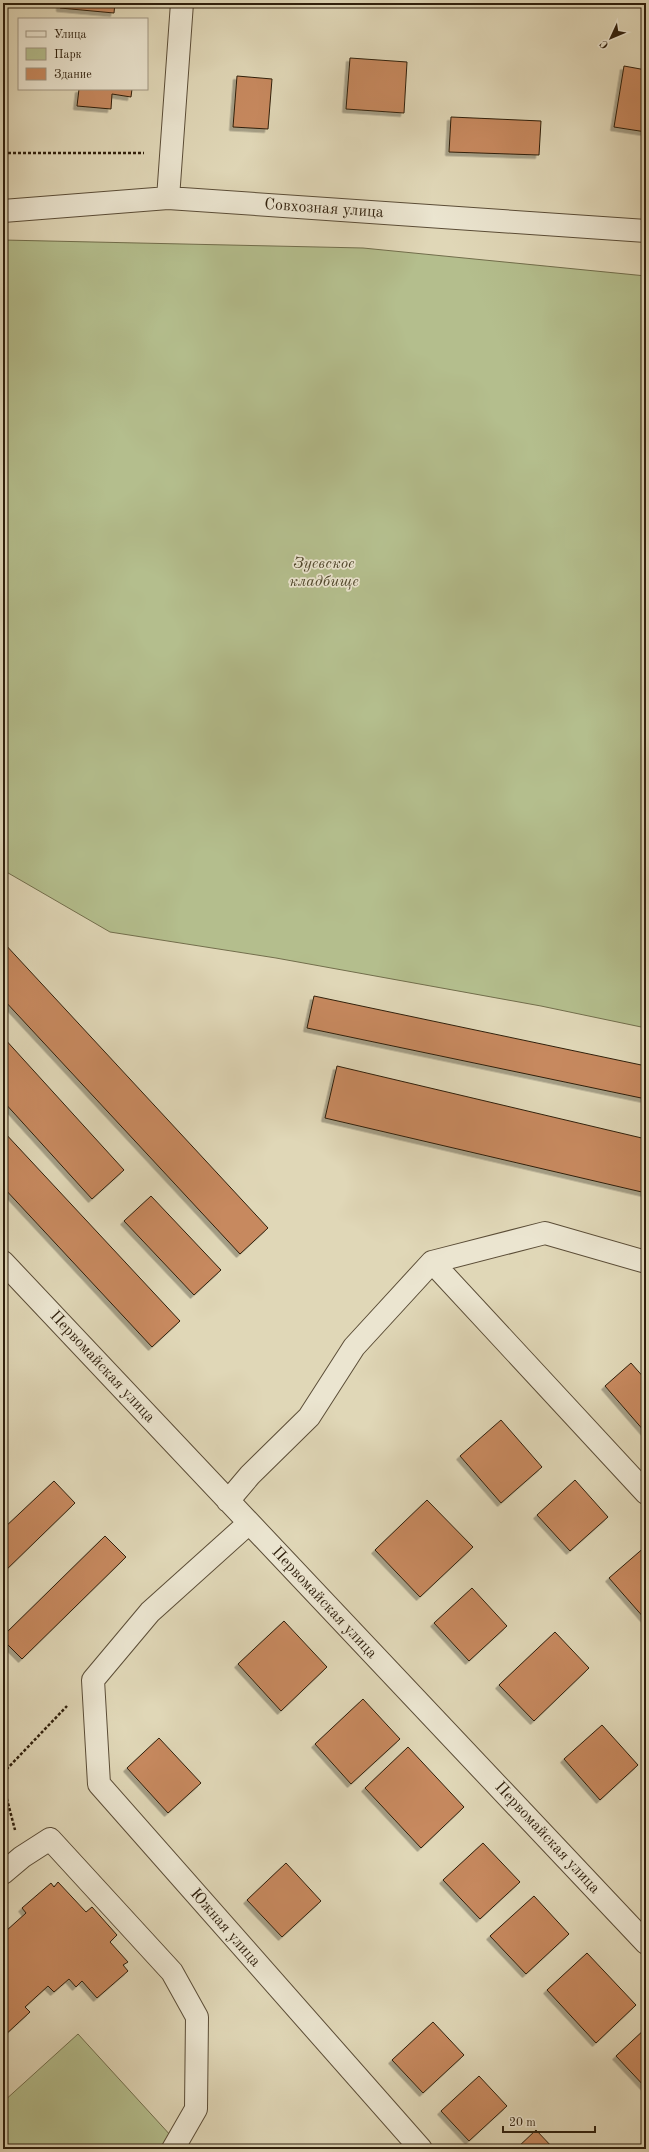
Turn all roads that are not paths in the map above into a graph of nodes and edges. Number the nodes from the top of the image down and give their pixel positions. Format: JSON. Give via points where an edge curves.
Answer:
{"nodes":[{"id":1,"x":182,"y":3,"type":"edge"},
{"id":2,"x":168,"y":198,"type":"junction"},
{"id":3,"x":3,"y":210,"type":"edge"},
{"id":4,"x":646,"y":231,"type":"edge"},
{"id":5,"x":3,"y":1262,"type":"edge"},
{"id":6,"x":432,"y":1262,"type":"junction"},
{"id":7,"x":646,"y":1262,"type":"edge"},
{"id":8,"x":646,"y":1493,"type":"edge"},
{"id":9,"x":228,"y":1501,"type":"junction"},
{"id":10,"x":249,"y":1522,"type":"junction"},
{"id":11,"x":3,"y":1873,"type":"edge"},
{"id":12,"x":646,"y":1943,"type":"edge"},
{"id":13,"x":173,"y":2149,"type":"edge"},
{"id":14,"x":421,"y":2149,"type":"edge"}],
"edges":[{"from":1,"to":2,"type":"street"},
{"from":2,"to":3,"type":"street","name":"Совхозная улица"},
{"from":2,"to":4,"type":"street","name":"Совхозная улица"},
{"from":5,"to":9,"type":"street","name":"Первомайская улица"},
{"from":6,"to":7,"type":"street","via":[[545,1233]]},
{"from":6,"to":8,"type":"street"},
{"from":6,"to":9,"type":"street","via":[[354,1347],[309,1417],[250,1475]]},
{"from":9,"to":10,"type":"street","name":"Первомайская улица"},
{"from":10,"to":12,"type":"street","name":"Первомайская улица"},
{"from":10,"to":14,"type":"street","name":"Южная улица","via":[[150,1612],[93,1680],[99,1784]]},
{"from":11,"to":13,"type":"street","via":[[50,1839],[172,1972],[197,2017],[196,2109]]}]}
